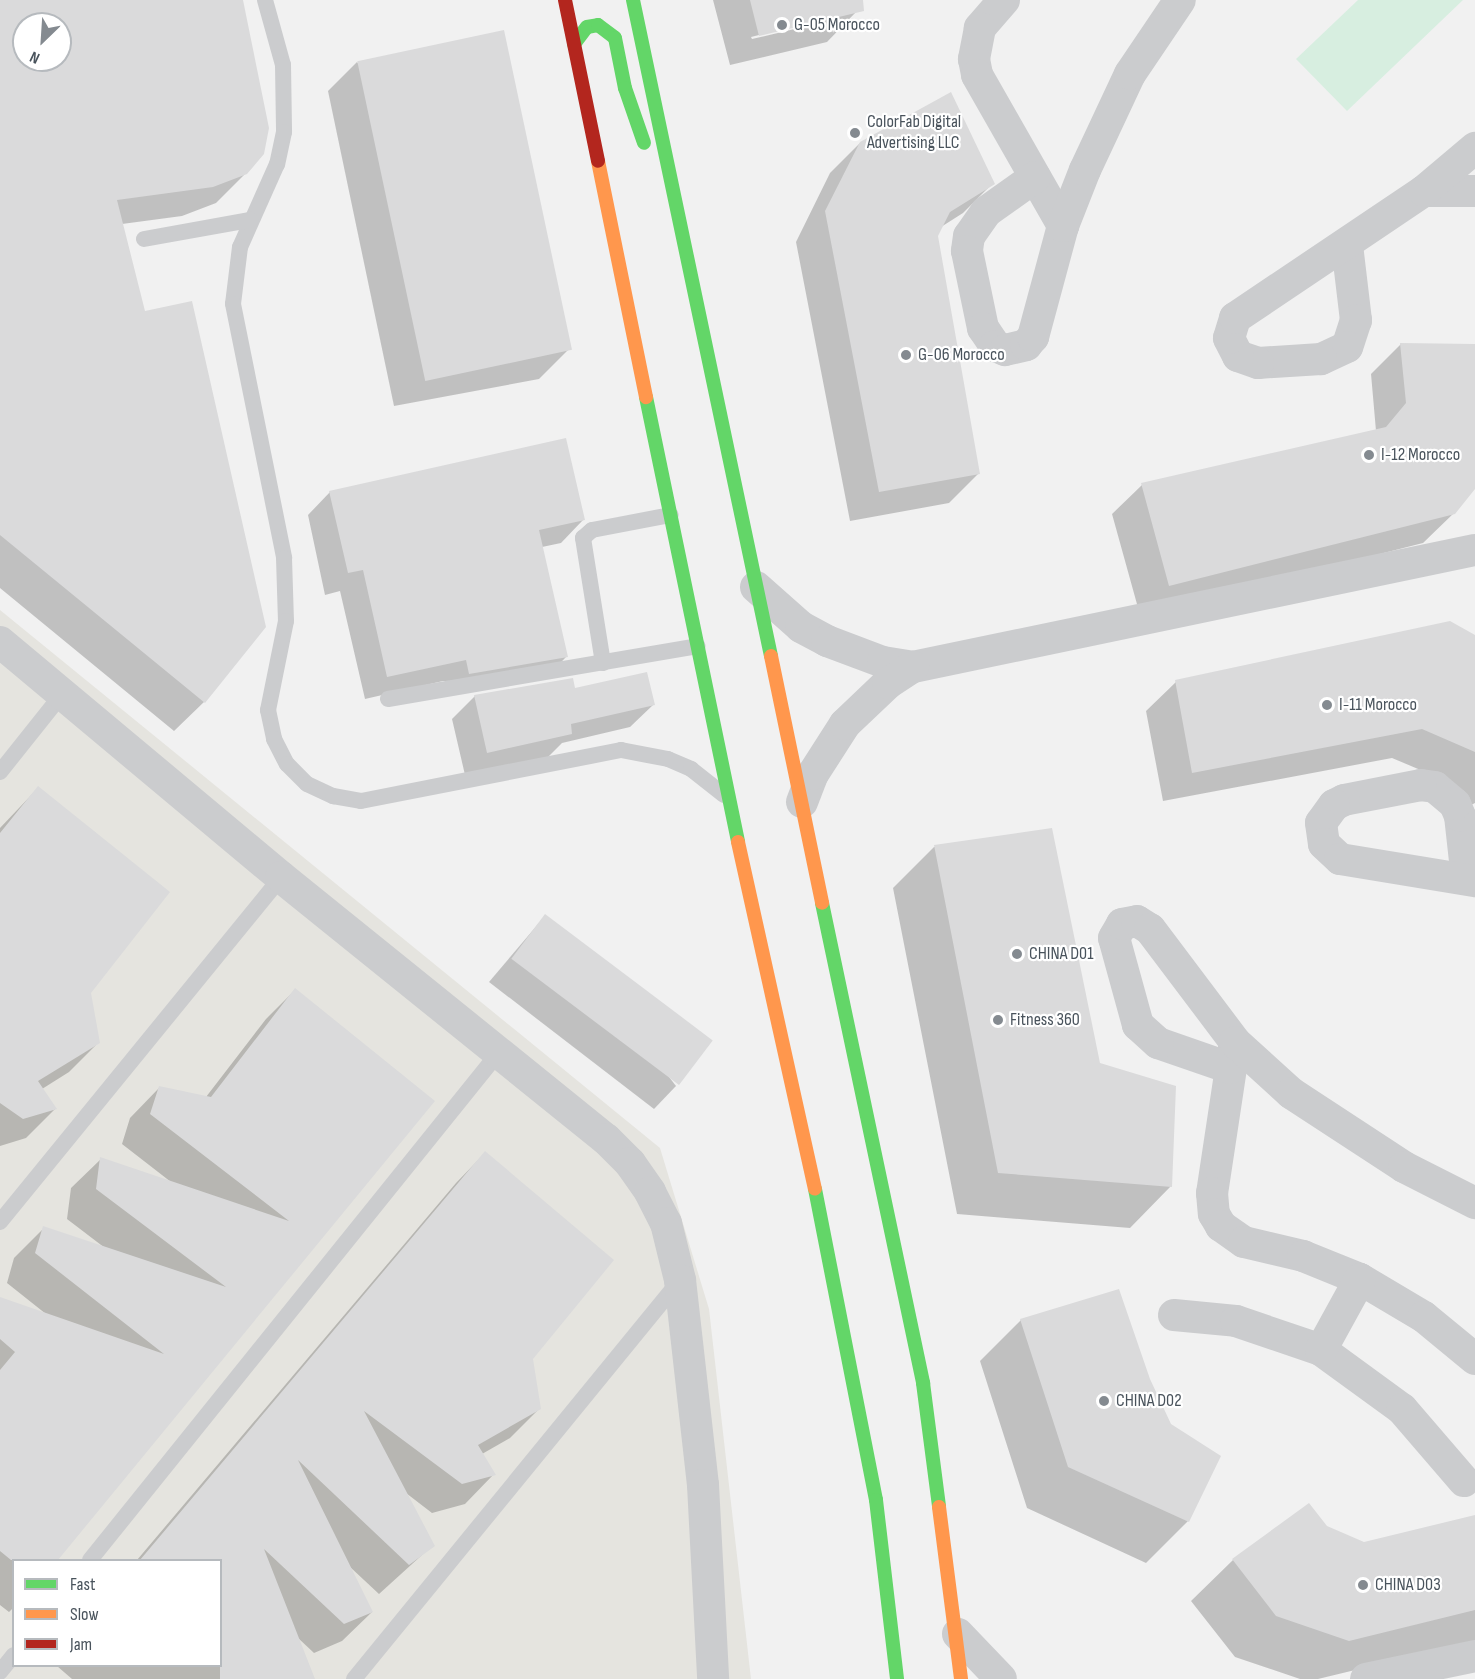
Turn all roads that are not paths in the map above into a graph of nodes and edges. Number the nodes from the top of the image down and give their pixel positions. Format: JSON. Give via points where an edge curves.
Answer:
{"nodes":[{"id":1,"x":265,"y":0,"type":"edge"},
{"id":2,"x":565,"y":0,"type":"edge"},
{"id":3,"x":633,"y":0,"type":"edge"},
{"id":4,"x":1005,"y":0,"type":"edge"},
{"id":5,"x":1180,"y":0,"type":"edge"},
{"id":6,"x":574,"y":44,"type":"junction"},
{"id":7,"x":1475,"y":148,"type":"edge"},
{"id":8,"x":1035,"y":177,"type":"junction"},
{"id":9,"x":1424,"y":191,"type":"junction"},
{"id":10,"x":1475,"y":192,"type":"edge"},
{"id":11,"x":672,"y":199,"type":"junction"},
{"id":12,"x":250,"y":220,"type":"junction"},
{"id":13,"x":1063,"y":226,"type":"junction"},
{"id":14,"x":144,"y":239,"type":"dead end"},
{"id":15,"x":1347,"y":245,"type":"dead end"},
{"id":16,"x":671,"y":515,"type":"junction"},
{"id":17,"x":1475,"y":550,"type":"edge"},
{"id":18,"x":756,"y":587,"type":"junction"},
{"id":19,"x":0,"y":642,"type":"edge"},
{"id":20,"x":697,"y":646,"type":"junction"},
{"id":21,"x":603,"y":663,"type":"junction"},
{"id":22,"x":913,"y":667,"type":"junction"},
{"id":23,"x":63,"y":693,"type":"junction"},
{"id":24,"x":388,"y":699,"type":"dead end"},
{"id":25,"x":0,"y":772,"type":"edge"},
{"id":26,"x":729,"y":800,"type":"junction"},
{"id":27,"x":802,"y":802,"type":"junction"},
{"id":28,"x":281,"y":877,"type":"junction"},
{"id":29,"x":1471,"y":880,"type":"edge"},
{"id":30,"x":499,"y":1052,"type":"junction"},
{"id":31,"x":1475,"y":1203,"type":"edge"},
{"id":32,"x":0,"y":1222,"type":"edge"},
{"id":33,"x":1360,"y":1279,"type":"junction"},
{"id":34,"x":680,"y":1280,"type":"junction"},
{"id":35,"x":1174,"y":1316,"type":"dead end"},
{"id":36,"x":1468,"y":1343,"type":"edge"},
{"id":37,"x":1322,"y":1350,"type":"junction"},
{"id":38,"x":1464,"y":1481,"type":"dead end"},
{"id":39,"x":91,"y":1559,"type":"edge"},
{"id":40,"x":958,"y":1634,"type":"junction"},
{"id":41,"x":1475,"y":1656,"type":"edge"},
{"id":42,"x":12,"y":1657,"type":"edge"},
{"id":43,"x":0,"y":1672,"type":"edge"},
{"id":44,"x":354,"y":1679,"type":"edge"},
{"id":45,"x":713,"y":1679,"type":"edge"},
{"id":46,"x":897,"y":1679,"type":"edge"},
{"id":47,"x":961,"y":1679,"type":"edge"},
{"id":48,"x":1001,"y":1679,"type":"edge"},
{"id":49,"x":1366,"y":1679,"type":"edge"}],
"edges":[{"from":1,"to":12,"type":"lane","via":[[283,65],[286,99],[277,164]]},
{"from":2,"to":6,"type":"street"},
{"from":3,"to":11,"type":"street"},
{"from":4,"to":8,"type":"street","via":[[980,28],[974,59],[977,75]]},
{"from":5,"to":13,"type":"street","via":[[1130,74]]},
{"from":6,"to":11,"type":"street","via":[[587,27],[598,25],[615,38],[625,88],[651,159]]},
{"from":6,"to":16,"type":"street"},
{"from":7,"to":9,"type":"street"},
{"from":8,"to":13,"type":"street"},
{"from":8,"to":13,"type":"street","via":[[986,212],[969,236],[968,266],[983,328],[994,346],[1016,350],[1033,337]]},
{"from":9,"to":10,"type":"street"},
{"from":9,"to":15,"type":"street"},
{"from":11,"to":18,"type":"street"},
{"from":12,"to":14,"type":"lane"},
{"from":12,"to":26,"type":"lane","via":[[240,247],[233,304],[284,558],[286,621],[268,710],[273,739],[287,764],[307,784],[333,796],[361,801],[596,752],[629,751],[668,759],[691,769]]},
{"from":16,"to":20,"type":"street"},
{"from":16,"to":21,"type":"lane","via":[[592,530],[583,538]]},
{"from":17,"to":22,"type":"street"},
{"from":18,"to":22,"type":"street","via":[[801,627],[827,641],[874,659]]},
{"from":18,"to":27,"type":"street"},
{"from":19,"to":23,"type":"street"},
{"from":20,"to":21,"type":"lane"},
{"from":20,"to":26,"type":"street"},
{"from":21,"to":24,"type":"lane"},
{"from":22,"to":27,"type":"street","via":[[865,702],[845,724],[813,774]]},
{"from":23,"to":25,"type":"lane"},
{"from":23,"to":28,"type":"street"},
{"from":26,"to":46,"type":"street","via":[[860,1406]]},
{"from":27,"to":40,"type":"street","via":[[923,1383]]},
{"from":28,"to":30,"type":"street"},
{"from":28,"to":32,"type":"lane"},
{"from":29,"to":29,"type":"street","via":[[1340,860],[1324,844],[1321,823],[1334,805],[1344,800],[1421,785],[1435,787],[1455,804],[1460,816]]},
{"from":30,"to":34,"type":"street","via":[[630,1163],[666,1223]]},
{"from":30,"to":39,"type":"lane"},
{"from":31,"to":33,"type":"street","via":[[1404,1167],[1233,1055],[1212,1193],[1214,1215],[1221,1226],[1244,1242],[1304,1256]]},
{"from":33,"to":36,"type":"street"},
{"from":33,"to":37,"type":"street"},
{"from":34,"to":44,"type":"lane"},
{"from":34,"to":45,"type":"street","via":[[704,1496]]},
{"from":35,"to":37,"type":"street","via":[[1236,1321]]},
{"from":37,"to":38,"type":"street","via":[[1402,1409]]},
{"from":40,"to":47,"type":"street"},
{"from":40,"to":48,"type":"street"},
{"from":41,"to":49,"type":"street"},
{"from":42,"to":43,"type":"lane"}]}
